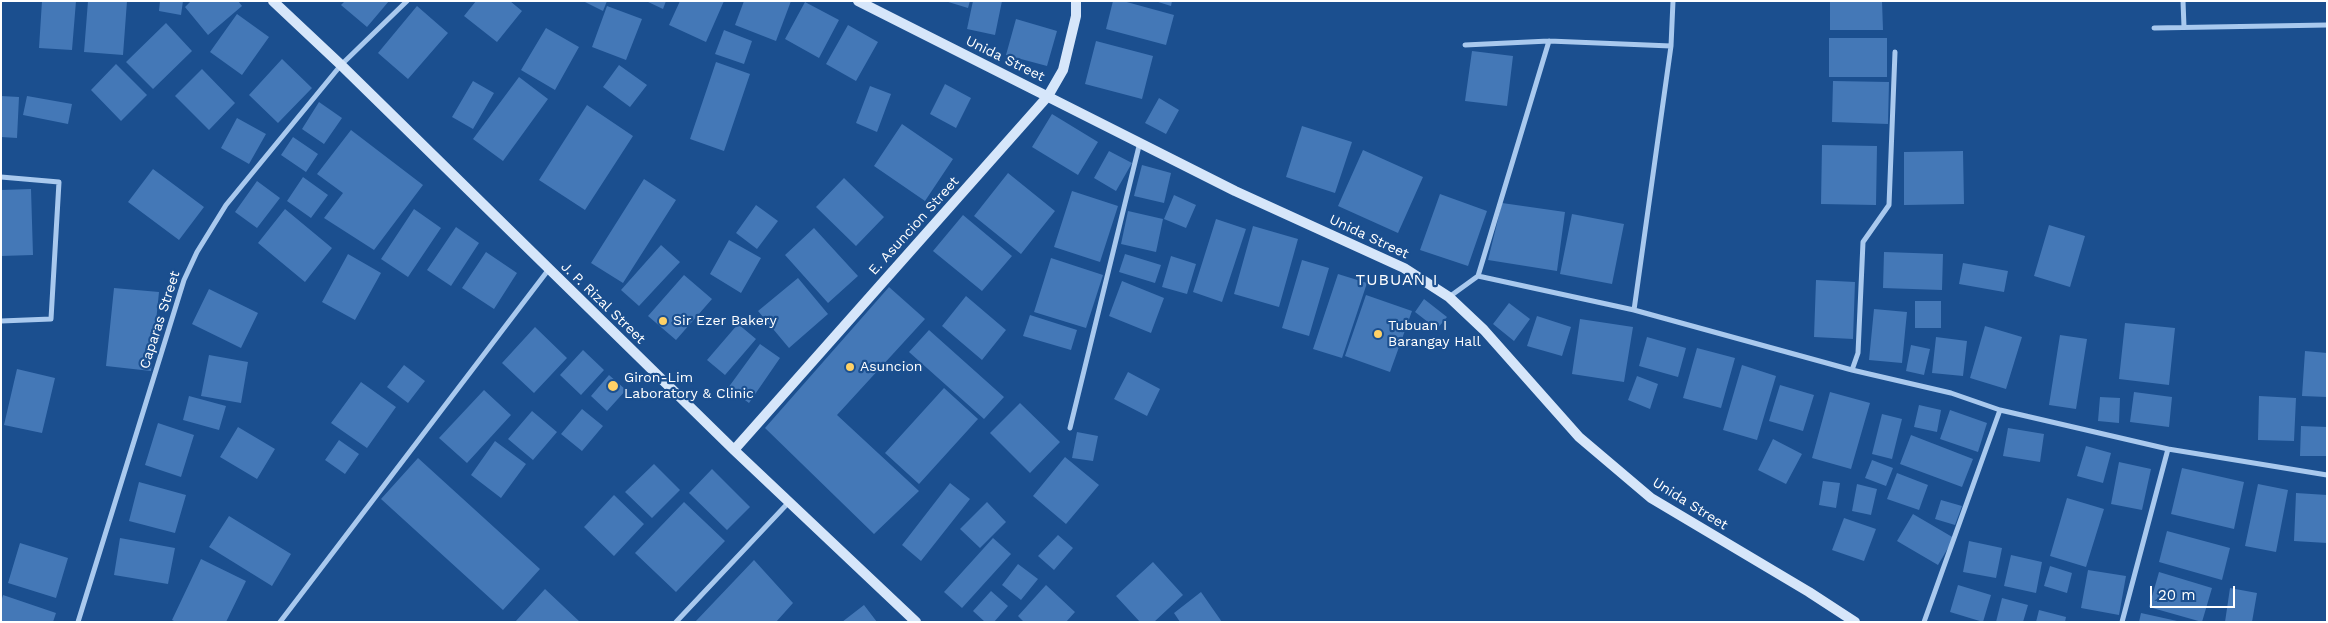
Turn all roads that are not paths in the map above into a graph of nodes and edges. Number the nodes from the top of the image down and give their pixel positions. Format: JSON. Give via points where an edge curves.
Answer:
{"nodes":[{"id":1,"x":273,"y":1,"type":"edge"},
{"id":2,"x":407,"y":1,"type":"edge"},
{"id":3,"x":858,"y":1,"type":"edge"},
{"id":4,"x":1076,"y":1,"type":"edge"},
{"id":5,"x":1673,"y":1,"type":"edge"},
{"id":6,"x":2183,"y":1,"type":"edge"},
{"id":7,"x":2327,"y":24,"type":"edge"},
{"id":8,"x":2184,"y":27,"type":"junction"},
{"id":9,"x":2154,"y":28,"type":"dead end"},
{"id":10,"x":1549,"y":40,"type":"junction"},
{"id":11,"x":1465,"y":45,"type":"dead end"},
{"id":12,"x":1671,"y":46,"type":"junction"},
{"id":13,"x":1895,"y":52,"type":"dead end"},
{"id":14,"x":341,"y":65,"type":"junction"},
{"id":15,"x":1048,"y":96,"type":"junction"},
{"id":16,"x":1140,"y":142,"type":"junction"},
{"id":17,"x":1,"y":177,"type":"edge"},
{"id":18,"x":549,"y":269,"type":"junction"},
{"id":19,"x":1478,"y":276,"type":"junction"},
{"id":20,"x":1449,"y":297,"type":"junction"},
{"id":21,"x":1634,"y":310,"type":"junction"},
{"id":22,"x":1,"y":321,"type":"edge"},
{"id":23,"x":1852,"y":370,"type":"junction"},
{"id":24,"x":2000,"y":410,"type":"junction"},
{"id":25,"x":1070,"y":428,"type":"dead end"},
{"id":26,"x":2168,"y":449,"type":"junction"},
{"id":27,"x":734,"y":450,"type":"junction"},
{"id":28,"x":2327,"y":475,"type":"edge"},
{"id":29,"x":789,"y":502,"type":"junction"},
{"id":30,"x":78,"y":622,"type":"edge"},
{"id":31,"x":280,"y":622,"type":"edge"},
{"id":32,"x":676,"y":622,"type":"edge"},
{"id":33,"x":916,"y":622,"type":"edge"},
{"id":34,"x":1855,"y":622,"type":"edge"},
{"id":35,"x":1924,"y":622,"type":"edge"},
{"id":36,"x":2122,"y":622,"type":"edge"}],
"edges":[{"from":1,"to":14,"type":"main road","name":"J. P. Rizal Street"},
{"from":2,"to":14,"type":"street","name":"Caparas Street"},
{"from":3,"to":15,"type":"main road","name":"Unida Street"},
{"from":4,"to":15,"type":"main road","name":"E. Asuncion Street","via":[[1076,16],[1063,70]]},
{"from":5,"to":12,"type":"street"},
{"from":6,"to":8,"type":"street"},
{"from":7,"to":8,"type":"street"},
{"from":8,"to":9,"type":"street"},
{"from":10,"to":11,"type":"street"},
{"from":10,"to":12,"type":"street"},
{"from":10,"to":19,"type":"street"},
{"from":12,"to":21,"type":"street"},
{"from":13,"to":23,"type":"street","via":[[1889,205],[1863,242],[1858,353]]},
{"from":14,"to":18,"type":"main road","name":"J. P. Rizal Street"},
{"from":14,"to":30,"type":"street","name":"Caparas Street","via":[[226,205],[197,252],[184,280]]},
{"from":15,"to":16,"type":"main road","name":"Unida Street"},
{"from":15,"to":27,"type":"main road","name":"E. Asuncion Street"},
{"from":16,"to":20,"type":"main road","name":"Unida Street","via":[[1235,191],[1404,268]]},
{"from":16,"to":25,"type":"street"},
{"from":17,"to":22,"type":"street","via":[[59,182],[51,319]]},
{"from":18,"to":27,"type":"main road","name":"J. P. Rizal Street"},
{"from":18,"to":31,"type":"street"},
{"from":19,"to":20,"type":"street"},
{"from":19,"to":21,"type":"street"},
{"from":20,"to":34,"type":"main road","name":"Unida Street","via":[[1484,330],[1579,437],[1651,498]]},
{"from":21,"to":23,"type":"street"},
{"from":23,"to":24,"type":"street","via":[[1951,393]]},
{"from":24,"to":26,"type":"street"},
{"from":24,"to":35,"type":"street"},
{"from":26,"to":28,"type":"street"},
{"from":26,"to":36,"type":"street"},
{"from":27,"to":29,"type":"main road","name":"J. P. Rizal Street"},
{"from":29,"to":32,"type":"street"},
{"from":29,"to":33,"type":"main road","name":"J. P. Rizal Street"}]}
